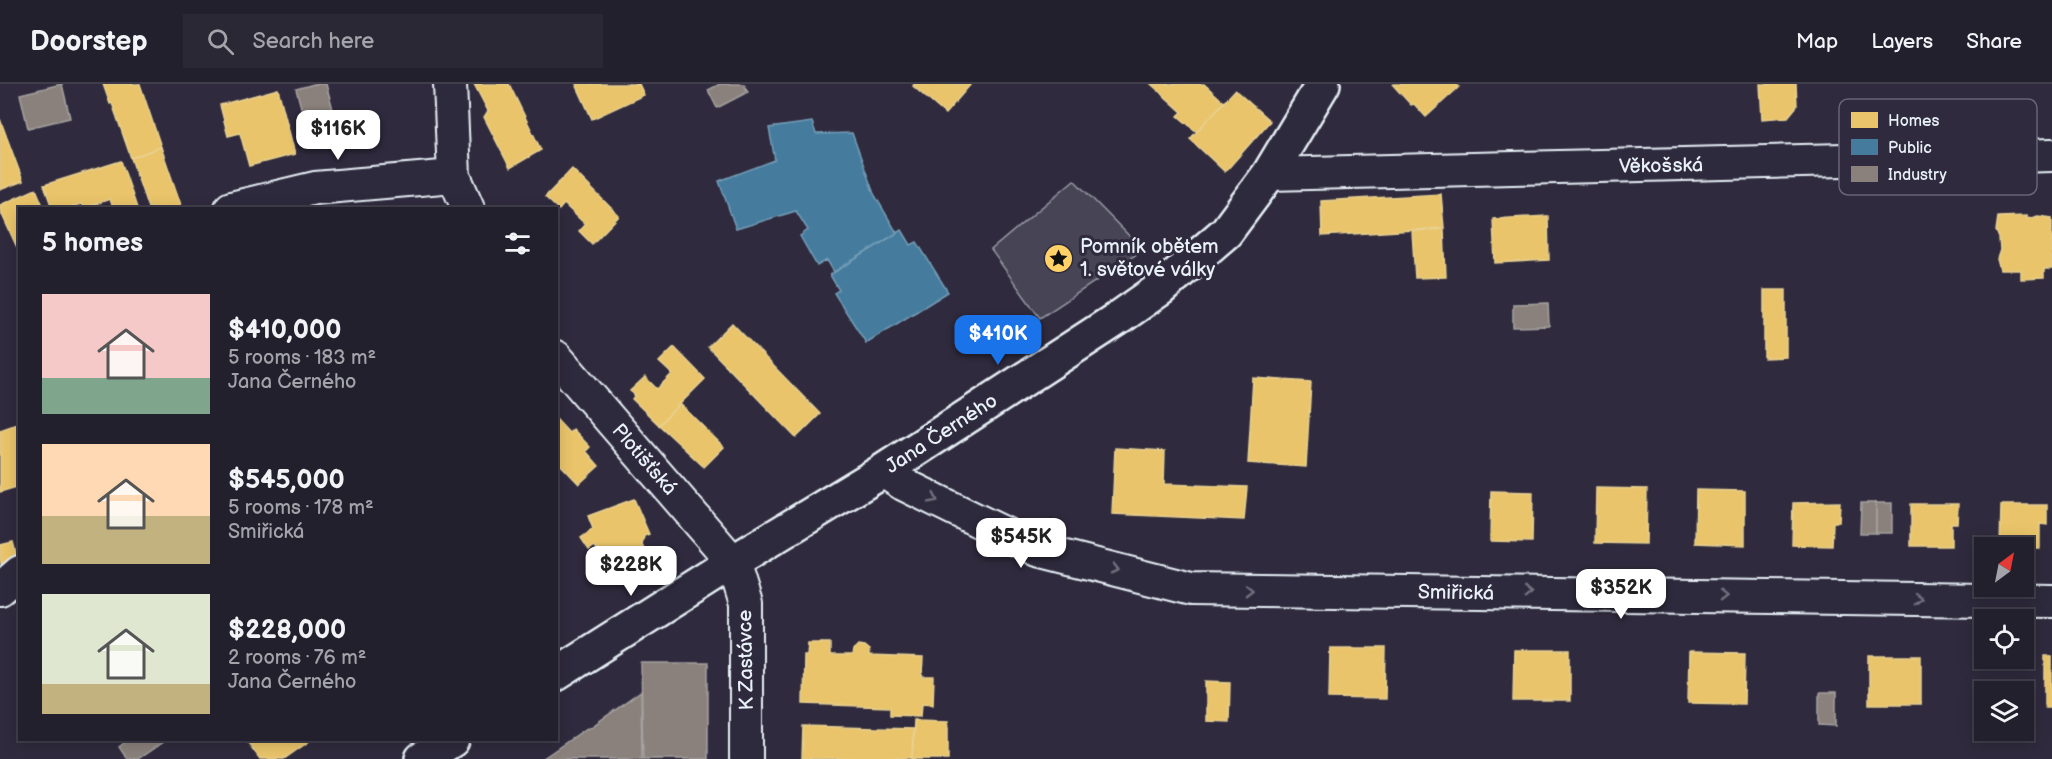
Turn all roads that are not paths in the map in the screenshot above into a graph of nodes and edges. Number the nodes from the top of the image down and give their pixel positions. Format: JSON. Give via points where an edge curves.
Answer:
{"nodes":[{"id":1,"x":450,"y":84,"type":"edge"},
{"id":2,"x":1323,"y":84,"type":"edge"},
{"id":3,"x":2037,"y":156,"type":"edge"},
{"id":4,"x":2052,"y":156,"type":"edge"},
{"id":5,"x":1839,"y":161,"type":"edge"},
{"id":6,"x":1269,"y":174,"type":"junction"},
{"id":7,"x":454,"y":176,"type":"junction"},
{"id":8,"x":235,"y":207,"type":"edge"},
{"id":9,"x":468,"y":207,"type":"edge"},
{"id":10,"x":558,"y":359,"type":"edge"},
{"id":11,"x":883,"y":471,"type":"junction"},
{"id":12,"x":733,"y":562,"type":"junction"},
{"id":13,"x":18,"y":574,"type":"edge"},
{"id":14,"x":0,"y":589,"type":"edge"},
{"id":15,"x":2052,"y":601,"type":"edge"},
{"id":16,"x":558,"y":673,"type":"edge"},
{"id":17,"x":451,"y":741,"type":"edge"},
{"id":18,"x":422,"y":759,"type":"edge"},
{"id":19,"x":747,"y":759,"type":"edge"}],
"edges":[{"from":1,"to":7,"type":"street"},
{"from":2,"to":6,"type":"street","name":"Jana Černého"},
{"from":3,"to":4,"type":"street","name":"Věkošská"},
{"from":5,"to":6,"type":"street","name":"Věkošská"},
{"from":6,"to":11,"type":"street","name":"Jana Černého","via":[[1226,232],[1160,289]]},
{"from":7,"to":8,"type":"street","via":[[315,188]]},
{"from":7,"to":9,"type":"street"},
{"from":10,"to":12,"type":"street","name":"Plotišťská"},
{"from":11,"to":12,"type":"street","name":"Jana Černého"},
{"from":11,"to":15,"type":"street","name":"Smiřická","one_way":true,"via":[[1038,550],[1191,589]]},
{"from":12,"to":16,"type":"street","name":"Jana Černého"},
{"from":12,"to":19,"type":"street","name":"K Zastávce","via":[[746,604]]},
{"from":13,"to":14,"type":"street"},
{"from":17,"to":18,"type":"street"}]}
